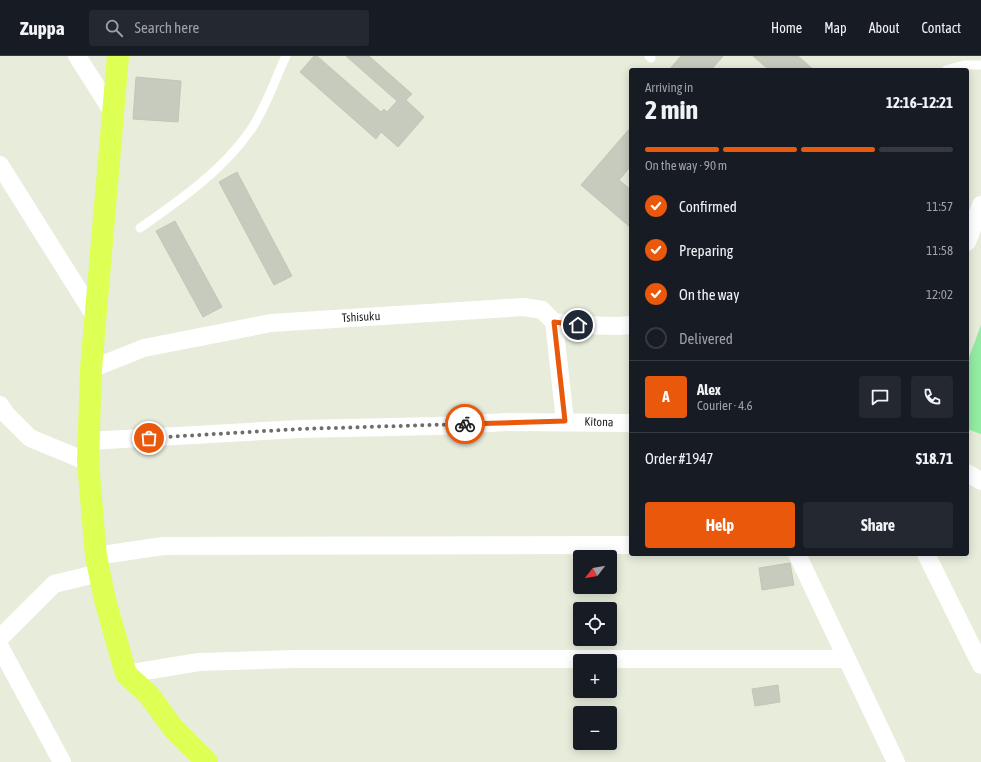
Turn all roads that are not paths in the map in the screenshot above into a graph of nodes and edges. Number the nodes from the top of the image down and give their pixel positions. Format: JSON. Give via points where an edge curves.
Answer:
{"nodes":[{"id":1,"x":77,"y":56,"type":"edge"},
{"id":2,"x":118,"y":56,"type":"edge"},
{"id":3,"x":286,"y":56,"type":"edge"},
{"id":4,"x":981,"y":66,"type":"edge"},
{"id":5,"x":953,"y":68,"type":"edge"},
{"id":6,"x":112,"y":111,"type":"junction"},
{"id":7,"x":0,"y":165,"type":"edge"},
{"id":8,"x":981,"y":205,"type":"edge"},
{"id":9,"x":140,"y":228,"type":"dead end"},
{"id":10,"x":969,"y":237,"type":"edge"},
{"id":11,"x":96,"y":318,"type":"junction"},
{"id":12,"x":554,"y":322,"type":"junction"},
{"id":13,"x":629,"y":324,"type":"edge"},
{"id":14,"x":91,"y":369,"type":"junction"},
{"id":15,"x":0,"y":405,"type":"edge"},
{"id":16,"x":565,"y":421,"type":"junction"},
{"id":17,"x":629,"y":423,"type":"edge"},
{"id":18,"x":88,"y":441,"type":"junction"},
{"id":19,"x":88,"y":462,"type":"junction"},
{"id":20,"x":969,"y":474,"type":"edge"},
{"id":21,"x":981,"y":481,"type":"edge"},
{"id":22,"x":629,"y":545,"type":"edge"},
{"id":23,"x":798,"y":556,"type":"edge"},
{"id":24,"x":927,"y":556,"type":"edge"},
{"id":25,"x":97,"y":565,"type":"junction"},
{"id":26,"x":0,"y":638,"type":"edge"},
{"id":27,"x":0,"y":647,"type":"edge"},
{"id":28,"x":846,"y":659,"type":"junction"},
{"id":29,"x":981,"y":665,"type":"edge"},
{"id":30,"x":126,"y":674,"type":"junction"},
{"id":31,"x":893,"y":761,"type":"edge"},
{"id":32,"x":62,"y":762,"type":"edge"},
{"id":33,"x":207,"y":762,"type":"edge"}],
"edges":[{"from":1,"to":6,"type":"street"},
{"from":2,"to":6,"type":"highway"},
{"from":3,"to":9,"type":"lane","via":[[265,106],[233,153],[194,188]]},
{"from":4,"to":5,"type":"lane","via":[[964,65]]},
{"from":6,"to":11,"type":"highway"},
{"from":7,"to":11,"type":"street"},
{"from":8,"to":10,"type":"street"},
{"from":11,"to":14,"type":"highway"},
{"from":12,"to":13,"type":"street","via":[[578,325]]},
{"from":12,"to":14,"type":"street","name":"Tshisuku","via":[[542,310],[524,307],[270,323],[144,348]]},
{"from":12,"to":16,"type":"street"},
{"from":14,"to":18,"type":"highway"},
{"from":15,"to":19,"type":"street","via":[[30,438]]},
{"from":16,"to":17,"type":"street","name":"Kitona"},
{"from":16,"to":18,"type":"street","name":"Kitona","via":[[299,429]]},
{"from":18,"to":19,"type":"highway"},
{"from":19,"to":25,"type":"highway"},
{"from":20,"to":21,"type":"street"},
{"from":22,"to":25,"type":"street","via":[[163,546]]},
{"from":23,"to":28,"type":"street"},
{"from":24,"to":29,"type":"street"},
{"from":25,"to":26,"type":"street","via":[[54,584]]},
{"from":25,"to":30,"type":"highway"},
{"from":27,"to":32,"type":"street"},
{"from":28,"to":30,"type":"street","via":[[294,659],[199,662]]},
{"from":28,"to":31,"type":"street"},
{"from":30,"to":33,"type":"highway","via":[[149,695],[173,728]]}]}
